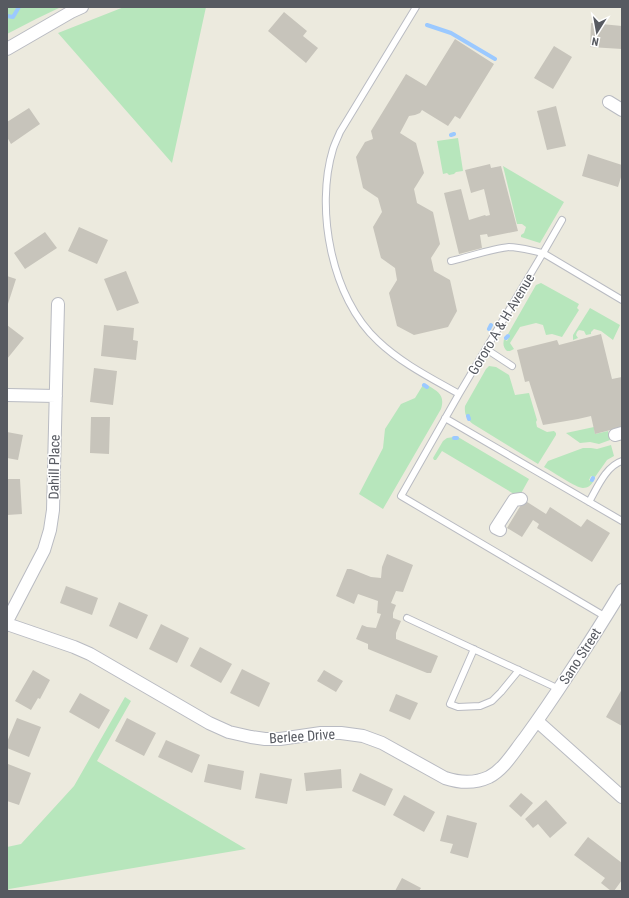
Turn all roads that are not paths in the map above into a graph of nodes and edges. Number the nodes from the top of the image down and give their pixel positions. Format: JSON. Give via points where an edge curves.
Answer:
{"nodes":[{"id":1,"x":82,"y":7,"type":"edge"},
{"id":2,"x":416,"y":7,"type":"edge"},
{"id":3,"x":7,"y":49,"type":"edge"},
{"id":4,"x":609,"y":102,"type":"dead end"},
{"id":5,"x":622,"y":110,"type":"edge"},
{"id":6,"x":562,"y":220,"type":"dead end"},
{"id":7,"x":543,"y":253,"type":"junction"},
{"id":8,"x":451,"y":260,"type":"dead end"},
{"id":9,"x":622,"y":300,"type":"edge"},
{"id":10,"x":58,"y":304,"type":"dead end"},
{"id":11,"x":486,"y":349,"type":"junction"},
{"id":12,"x":512,"y":366,"type":"dead end"},
{"id":13,"x":459,"y":394,"type":"junction"},
{"id":14,"x":7,"y":395,"type":"edge"},
{"id":15,"x":56,"y":396,"type":"junction"},
{"id":16,"x":445,"y":418,"type":"junction"},
{"id":17,"x":622,"y":461,"type":"edge"},
{"id":18,"x":521,"y":499,"type":"dead end"},
{"id":19,"x":589,"y":502,"type":"junction"},
{"id":20,"x":622,"y":521,"type":"edge"},
{"id":21,"x":500,"y":530,"type":"dead end"},
{"id":22,"x":622,"y":590,"type":"edge"},
{"id":23,"x":606,"y":617,"type":"junction"},
{"id":24,"x":407,"y":618,"type":"dead end"},
{"id":25,"x":7,"y":621,"type":"edge"},
{"id":26,"x":7,"y":624,"type":"edge"},
{"id":27,"x":474,"y":649,"type":"junction"},
{"id":28,"x":519,"y":670,"type":"junction"},
{"id":29,"x":559,"y":689,"type":"junction"},
{"id":30,"x":537,"y":721,"type":"junction"},
{"id":31,"x":622,"y":797,"type":"edge"}],
"edges":[{"from":1,"to":3,"type":"street"},
{"from":2,"to":13,"type":"lane","via":[[340,132],[333,148],[326,190],[327,218],[333,257],[342,286],[365,328],[396,356]]},
{"from":4,"to":5,"type":"street"},
{"from":6,"to":7,"type":"lane","name":"Gororo A & H Avenue"},
{"from":7,"to":8,"type":"lane","via":[[509,248]]},
{"from":7,"to":9,"type":"lane"},
{"from":7,"to":11,"type":"lane","name":"Gororo A & H Avenue"},
{"from":10,"to":15,"type":"street","name":"Dahill Place"},
{"from":11,"to":12,"type":"lane"},
{"from":11,"to":13,"type":"lane","name":"Gororo A & H Avenue"},
{"from":13,"to":16,"type":"lane","name":"Gororo A & H Avenue"},
{"from":14,"to":15,"type":"street"},
{"from":15,"to":25,"type":"street","name":"Dahill Place","via":[[53,510],[50,530],[44,550]]},
{"from":16,"to":19,"type":"lane"},
{"from":16,"to":23,"type":"lane","name":"Gororo A & H Avenue","via":[[401,496]]},
{"from":17,"to":19,"type":"lane","via":[[607,472]]},
{"from":18,"to":21,"type":"street","via":[[514,500],[496,528]]},
{"from":19,"to":20,"type":"lane"},
{"from":22,"to":23,"type":"street","name":"Sano Street"},
{"from":23,"to":29,"type":"street","name":"Sano Street"},
{"from":24,"to":27,"type":"lane"},
{"from":26,"to":30,"type":"street","name":"Berlee Drive","via":[[90,654],[208,723],[229,732],[265,739],[321,733],[363,736],[382,743],[445,778],[456,781],[479,781],[489,777],[505,765]]},
{"from":27,"to":28,"type":"lane"},
{"from":27,"to":28,"type":"lane","via":[[450,704],[458,707],[480,706],[492,701]]},
{"from":28,"to":29,"type":"lane"},
{"from":29,"to":30,"type":"street","name":"Sano Street"},
{"from":30,"to":31,"type":"street"}]}
